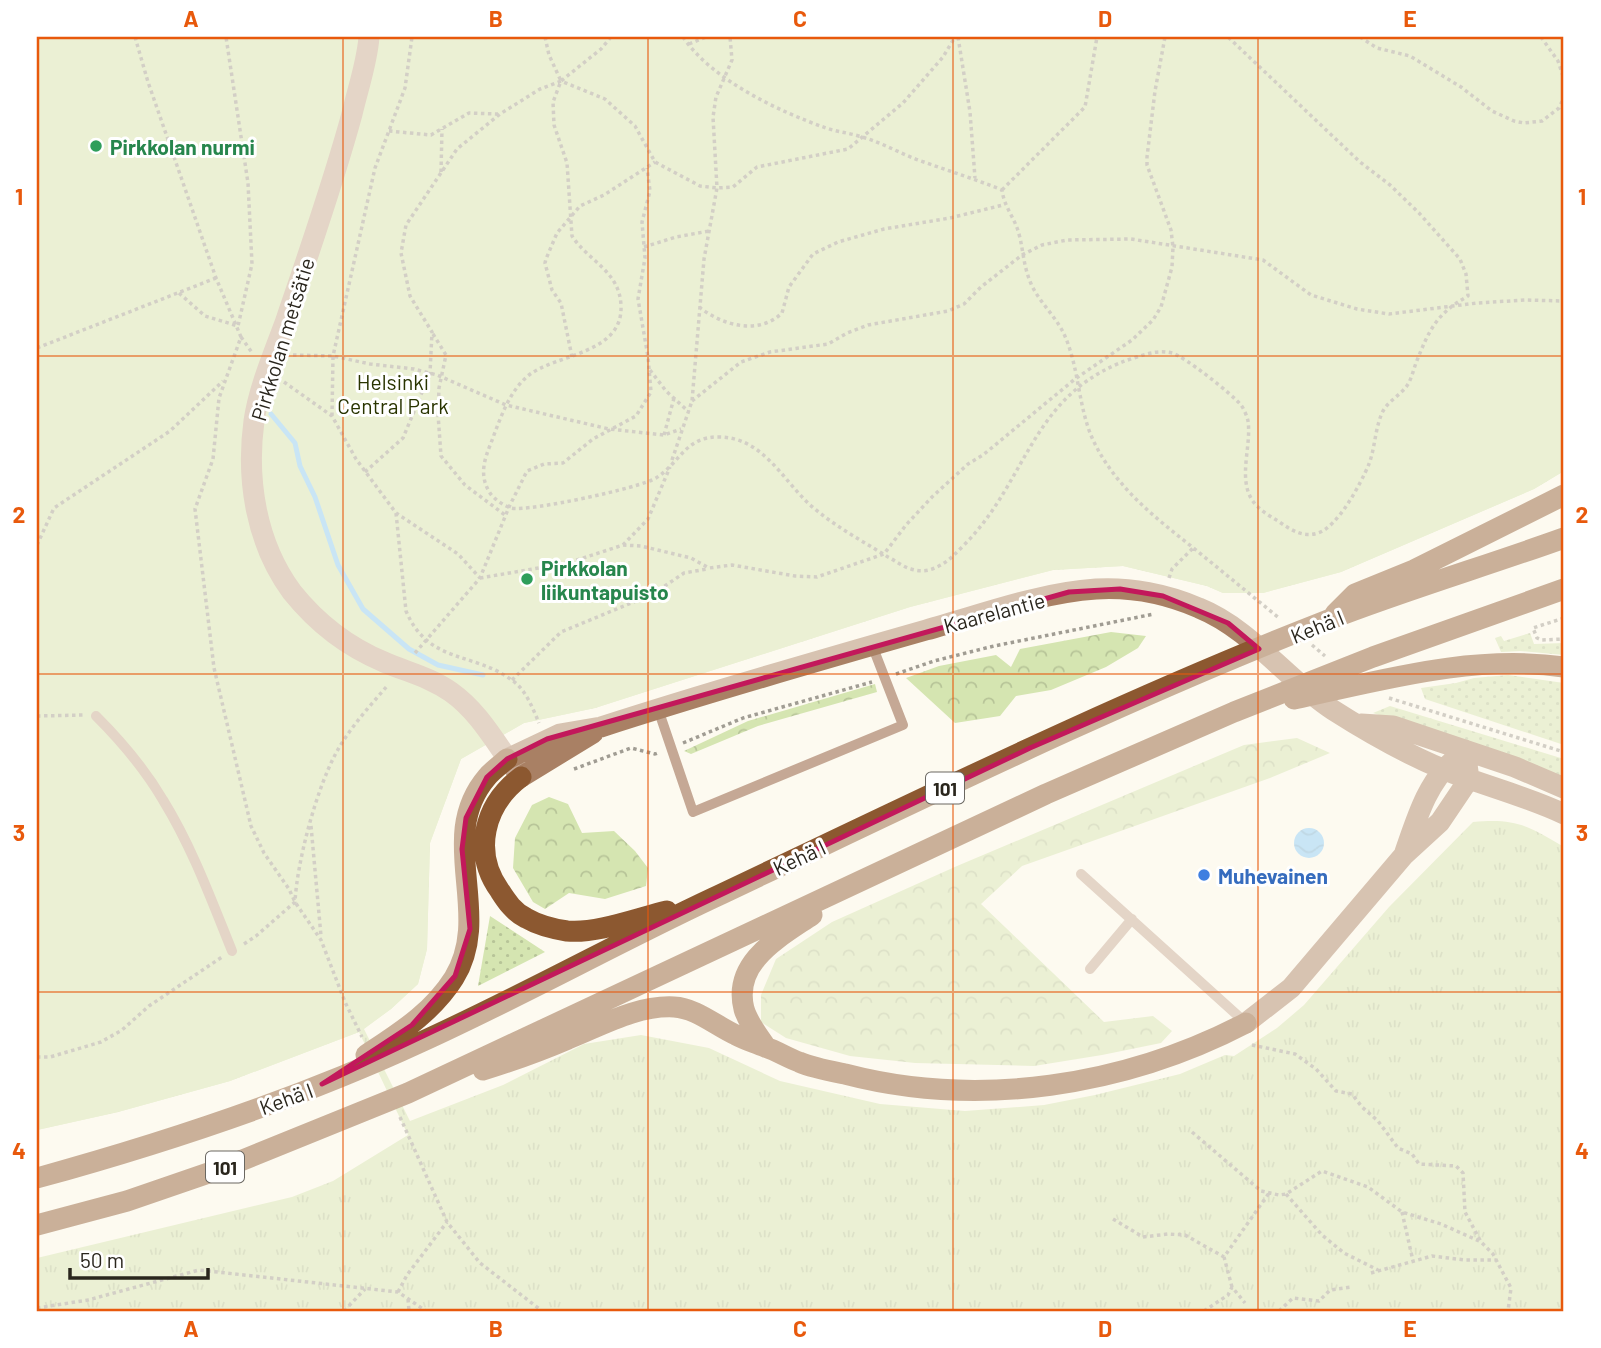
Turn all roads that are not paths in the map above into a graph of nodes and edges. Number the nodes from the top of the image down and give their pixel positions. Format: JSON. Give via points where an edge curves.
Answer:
{"nodes":[{"id":1,"x":369,"y":37,"type":"edge"},
{"id":2,"x":1564,"y":495,"type":"edge"},
{"id":3,"x":1564,"y":538,"type":"edge"},
{"id":4,"x":1564,"y":589,"type":"edge"},
{"id":5,"x":1329,"y":620,"type":"junction"},
{"id":6,"x":872,"y":645,"type":"junction"},
{"id":7,"x":1564,"y":667,"type":"edge"},
{"id":8,"x":658,"y":709,"type":"junction"},
{"id":9,"x":1234,"y":712,"type":"junction"},
{"id":10,"x":96,"y":716,"type":"road end"},
{"id":11,"x":1359,"y":724,"type":"junction"},
{"id":12,"x":552,"y":748,"type":"junction"},
{"id":13,"x":1465,"y":750,"type":"junction"},
{"id":14,"x":507,"y":759,"type":"junction"},
{"id":15,"x":1443,"y":769,"type":"junction"},
{"id":16,"x":521,"y":777,"type":"junction"},
{"id":17,"x":1469,"y":779,"type":"junction"},
{"id":18,"x":1564,"y":788,"type":"edge"},
{"id":19,"x":1564,"y":814,"type":"edge"},
{"id":20,"x":1404,"y":855,"type":"junction"},
{"id":21,"x":1082,"y":874,"type":"dead end"},
{"id":22,"x":860,"y":881,"type":"junction"},
{"id":23,"x":704,"y":902,"type":"junction"},
{"id":24,"x":1132,"y":919,"type":"junction"},
{"id":25,"x":232,"y":951,"type":"road end"},
{"id":26,"x":1090,"y":969,"type":"dead end"},
{"id":27,"x":1246,"y":1023,"type":"junction"},
{"id":28,"x":766,"y":1047,"type":"junction"},
{"id":29,"x":322,"y":1084,"type":"junction"},
{"id":30,"x":408,"y":1093,"type":"junction"},
{"id":31,"x":37,"y":1178,"type":"edge"},
{"id":32,"x":37,"y":1225,"type":"edge"}],
"edges":[{"from":1,"to":14,"type":"street","name":"Pirkkolan metsätie","via":[[342,151],[255,418],[252,481],[256,515],[283,577],[304,605],[342,639],[454,694],[484,724]]},
{"from":2,"to":5,"type":"highway","via":[[1355,594]]},
{"from":3,"to":5,"type":"highway","name":"Kehä I","number":"101"},
{"from":4,"to":9,"type":"highway","name":"Kehä I","number":"101"},
{"from":5,"to":23,"type":"highway","name":"Kehä I","number":"101","via":[[1030,748]]},
{"from":6,"to":8,"type":"main road","name":"Kaarelantie"},
{"from":6,"to":8,"type":"lane","via":[[903,725],[693,812]]},
{"from":6,"to":11,"type":"main road","name":"Kaarelantie","via":[[1038,598],[1120,589],[1163,596],[1228,623],[1333,710]]},
{"from":7,"to":9,"type":"highway","via":[[1534,663],[1452,666]]},
{"from":8,"to":12,"type":"main road","name":"Kaarelantie"},
{"from":9,"to":22,"type":"highway","name":"Kehä I","number":"101"},
{"from":10,"to":25,"type":"lane","via":[[162,798],[199,868]]},
{"from":11,"to":13,"type":"main road","name":"Kaarelantie","via":[[1394,726]]},
{"from":11,"to":15,"type":"main road","name":"Kaarelantie","via":[[1384,742]]},
{"from":12,"to":14,"type":"main road","name":"Kaarelantie"},
{"from":12,"to":16,"type":"main road","name":"Kaarelantie"},
{"from":13,"to":15,"type":"main road"},
{"from":13,"to":17,"type":"main road"},
{"from":13,"to":18,"type":"main road","name":"Kaarelantie"},
{"from":14,"to":16,"type":"street","name":"Pirkkolan metsätie"},
{"from":14,"to":29,"type":"highway","via":[[487,777],[466,818],[462,849],[470,929],[455,976],[412,1025]]},
{"from":15,"to":17,"type":"main road","name":"Kaarelantie"},
{"from":15,"to":20,"type":"main road","via":[[1419,813]]},
{"from":16,"to":23,"type":"highway","via":[[493,808],[484,844],[491,880],[526,919],[551,928],[590,932]]},
{"from":17,"to":19,"type":"main road","name":"Kaarelantie"},
{"from":17,"to":20,"type":"main road","via":[[1440,822]]},
{"from":20,"to":27,"type":"main road","via":[[1291,988]]},
{"from":21,"to":24,"type":"lane"},
{"from":22,"to":28,"type":"highway","via":[[752,961],[744,978],[744,1009]]},
{"from":22,"to":30,"type":"highway","name":"Kehä I","number":"101"},
{"from":23,"to":29,"type":"highway","name":"Kehä I","number":"101","via":[[421,1042]]},
{"from":24,"to":26,"type":"lane"},
{"from":24,"to":27,"type":"lane"},
{"from":27,"to":28,"type":"highway","via":[[1157,1061],[1015,1090],[950,1091],[871,1081],[801,1063]]},
{"from":28,"to":30,"type":"highway","via":[[737,1037],[694,1012],[655,1007],[528,1056]]},
{"from":29,"to":31,"type":"highway","name":"Kehä I","number":"101","via":[[195,1131]]},
{"from":30,"to":32,"type":"highway","name":"Kehä I","number":"101","via":[[223,1168]]}]}
